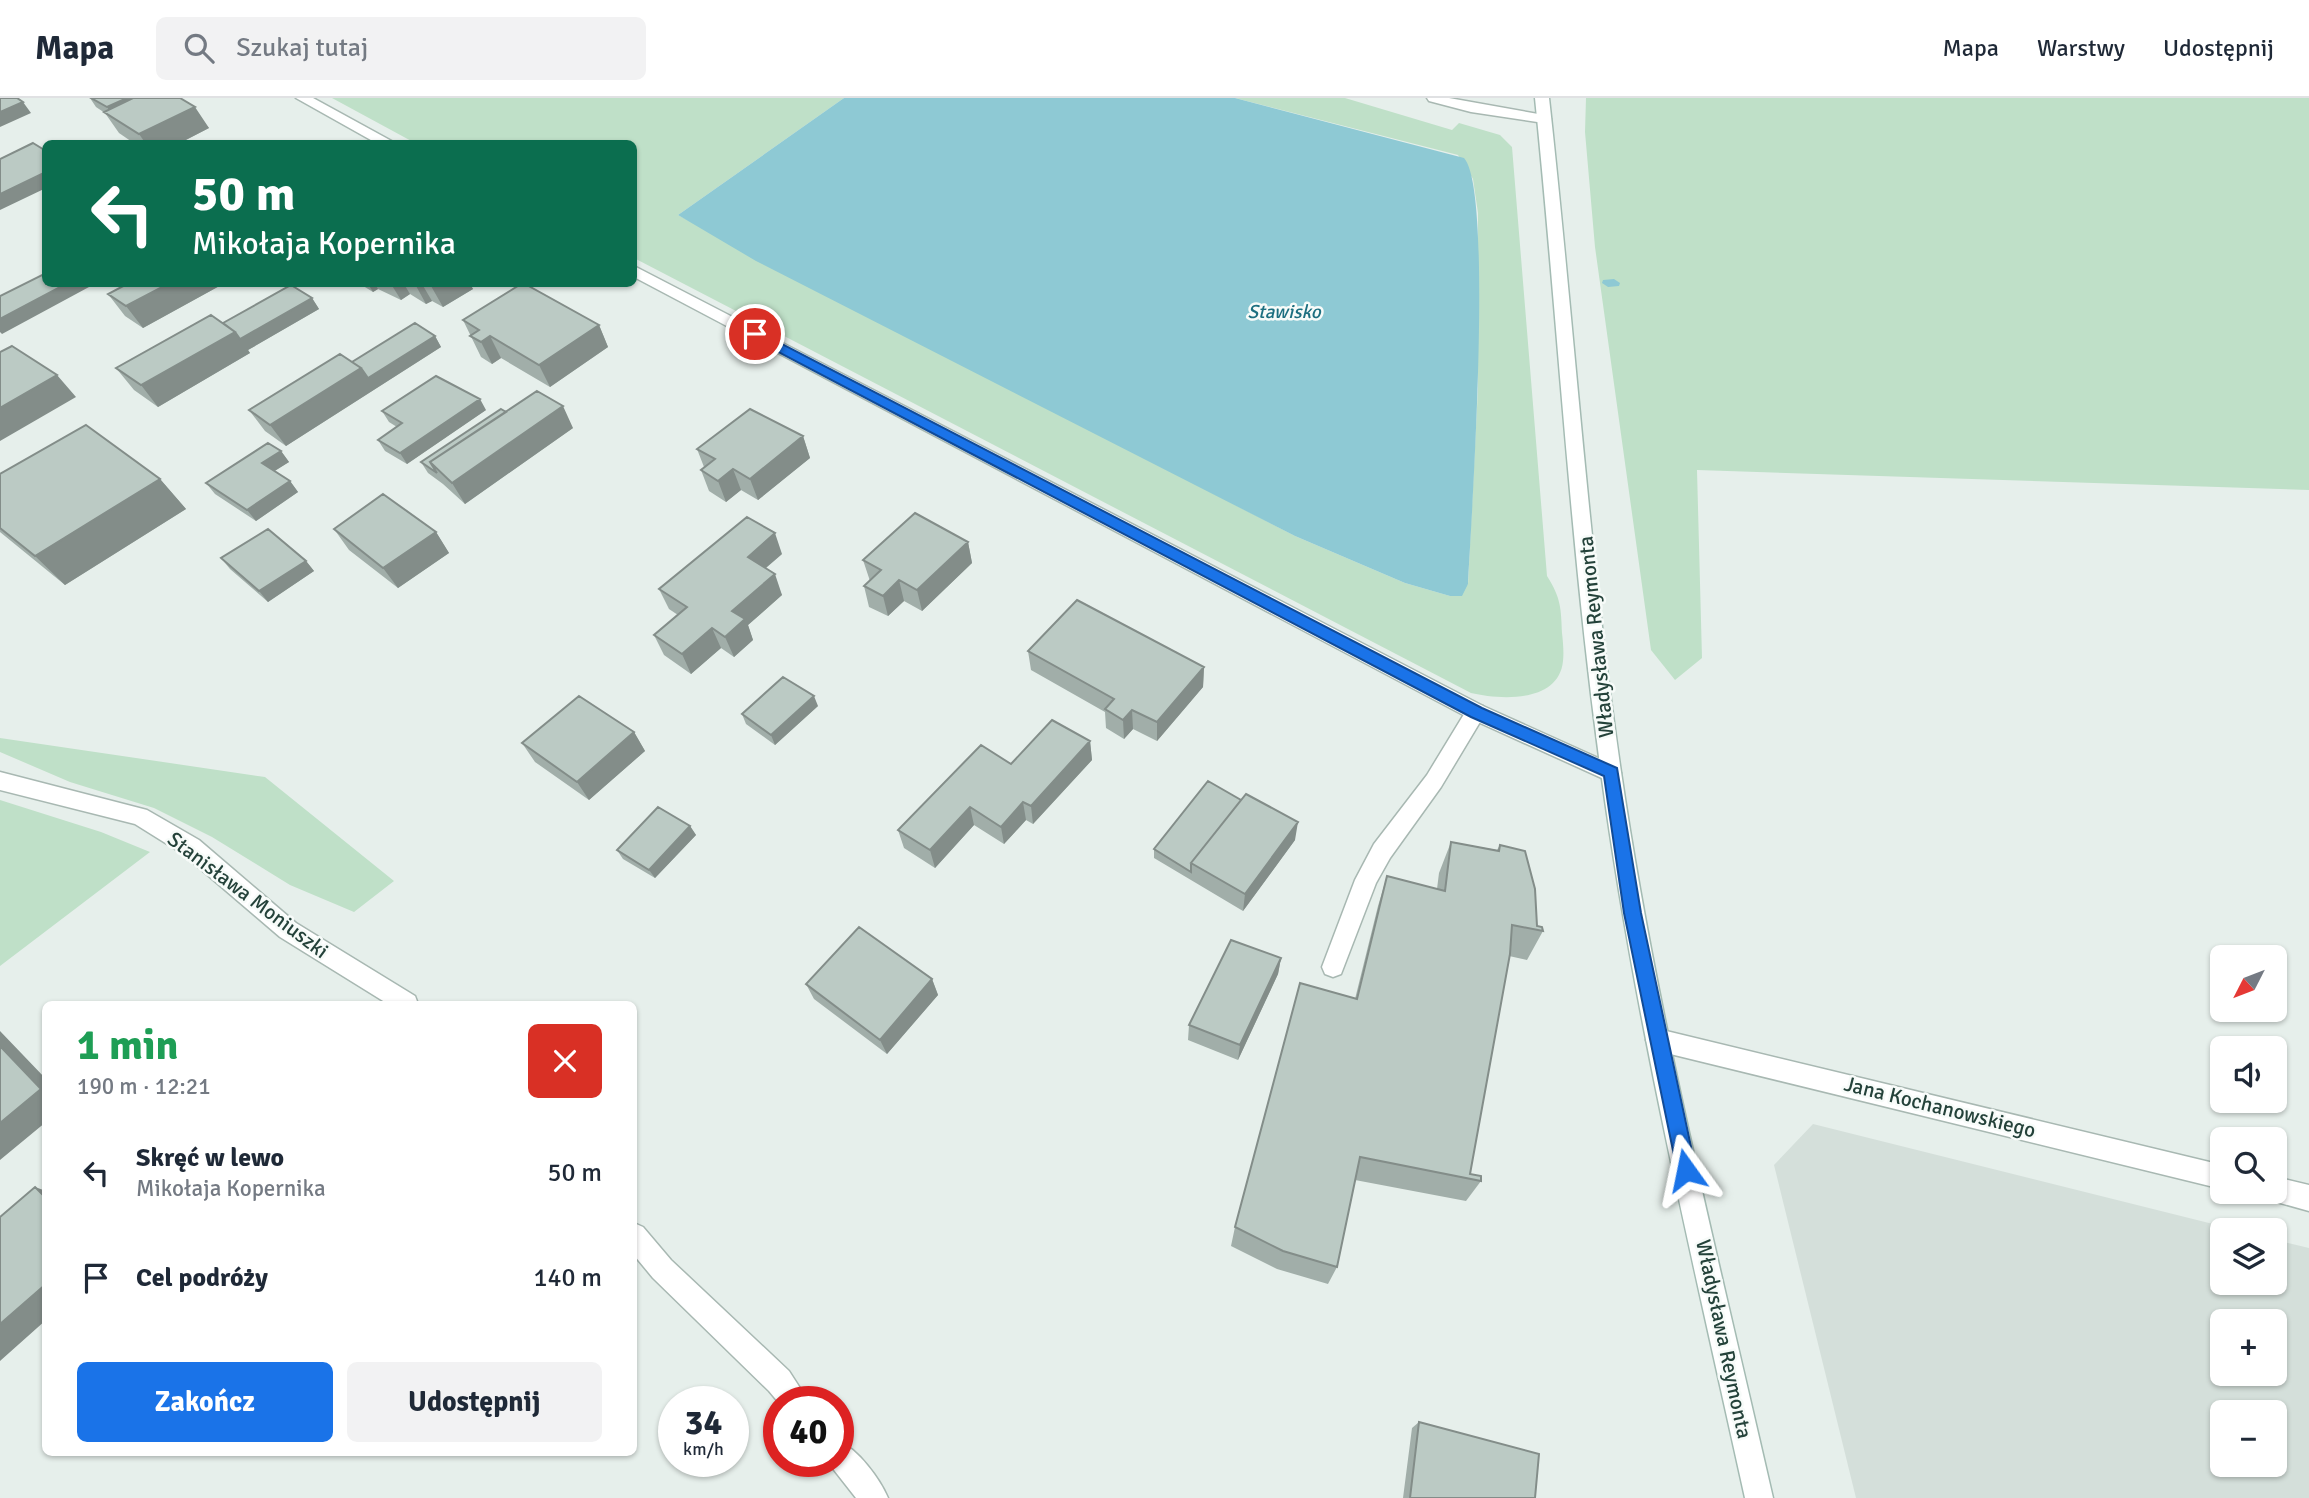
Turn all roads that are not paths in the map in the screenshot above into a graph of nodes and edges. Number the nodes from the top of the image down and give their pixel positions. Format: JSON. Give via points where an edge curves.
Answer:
{"nodes":[{"id":1,"x":303,"y":98,"type":"edge"},
{"id":2,"x":1434,"y":98,"type":"edge"},
{"id":3,"x":1542,"y":98,"type":"edge"},
{"id":4,"x":1544,"y":120,"type":"junction"},
{"id":5,"x":382,"y":140,"type":"edge"},
{"id":6,"x":637,"y":273,"type":"edge"},
{"id":7,"x":1476,"y":712,"type":"junction"},
{"id":8,"x":1611,"y":772,"type":"junction"},
{"id":9,"x":0,"y":781,"type":"edge"},
{"id":10,"x":1333,"y":967,"type":"dead end"},
{"id":11,"x":402,"y":1001,"type":"edge"},
{"id":12,"x":1658,"y":1040,"type":"junction"},
{"id":13,"x":2210,"y":1174,"type":"edge"},
{"id":14,"x":2287,"y":1193,"type":"edge"},
{"id":15,"x":2309,"y":1198,"type":"edge"},
{"id":16,"x":637,"y":1240,"type":"edge"},
{"id":17,"x":783,"y":1386,"type":"edge"},
{"id":18,"x":854,"y":1474,"type":"edge"},
{"id":19,"x":874,"y":1498,"type":"edge"},
{"id":20,"x":1759,"y":1498,"type":"edge"}],
"edges":[{"from":1,"to":5,"type":"street"},
{"from":2,"to":4,"type":"street"},
{"from":3,"to":4,"type":"street","name":"Władysława Reymonta"},
{"from":4,"to":8,"type":"street","name":"Władysława Reymonta"},
{"from":6,"to":7,"type":"street"},
{"from":7,"to":8,"type":"street"},
{"from":7,"to":10,"type":"street","via":[[1434,781],[1382,851]]},
{"from":8,"to":12,"type":"street","name":"Władysława Reymonta"},
{"from":9,"to":11,"type":"street","name":"Stanisława Moniuszki","via":[[140,816],[191,847],[288,930]]},
{"from":12,"to":13,"type":"street","name":"Jana Kochanowskiego"},
{"from":12,"to":20,"type":"street","name":"Władysława Reymonta"},
{"from":14,"to":15,"type":"street"},
{"from":16,"to":17,"type":"street"},
{"from":18,"to":19,"type":"street"}]}
